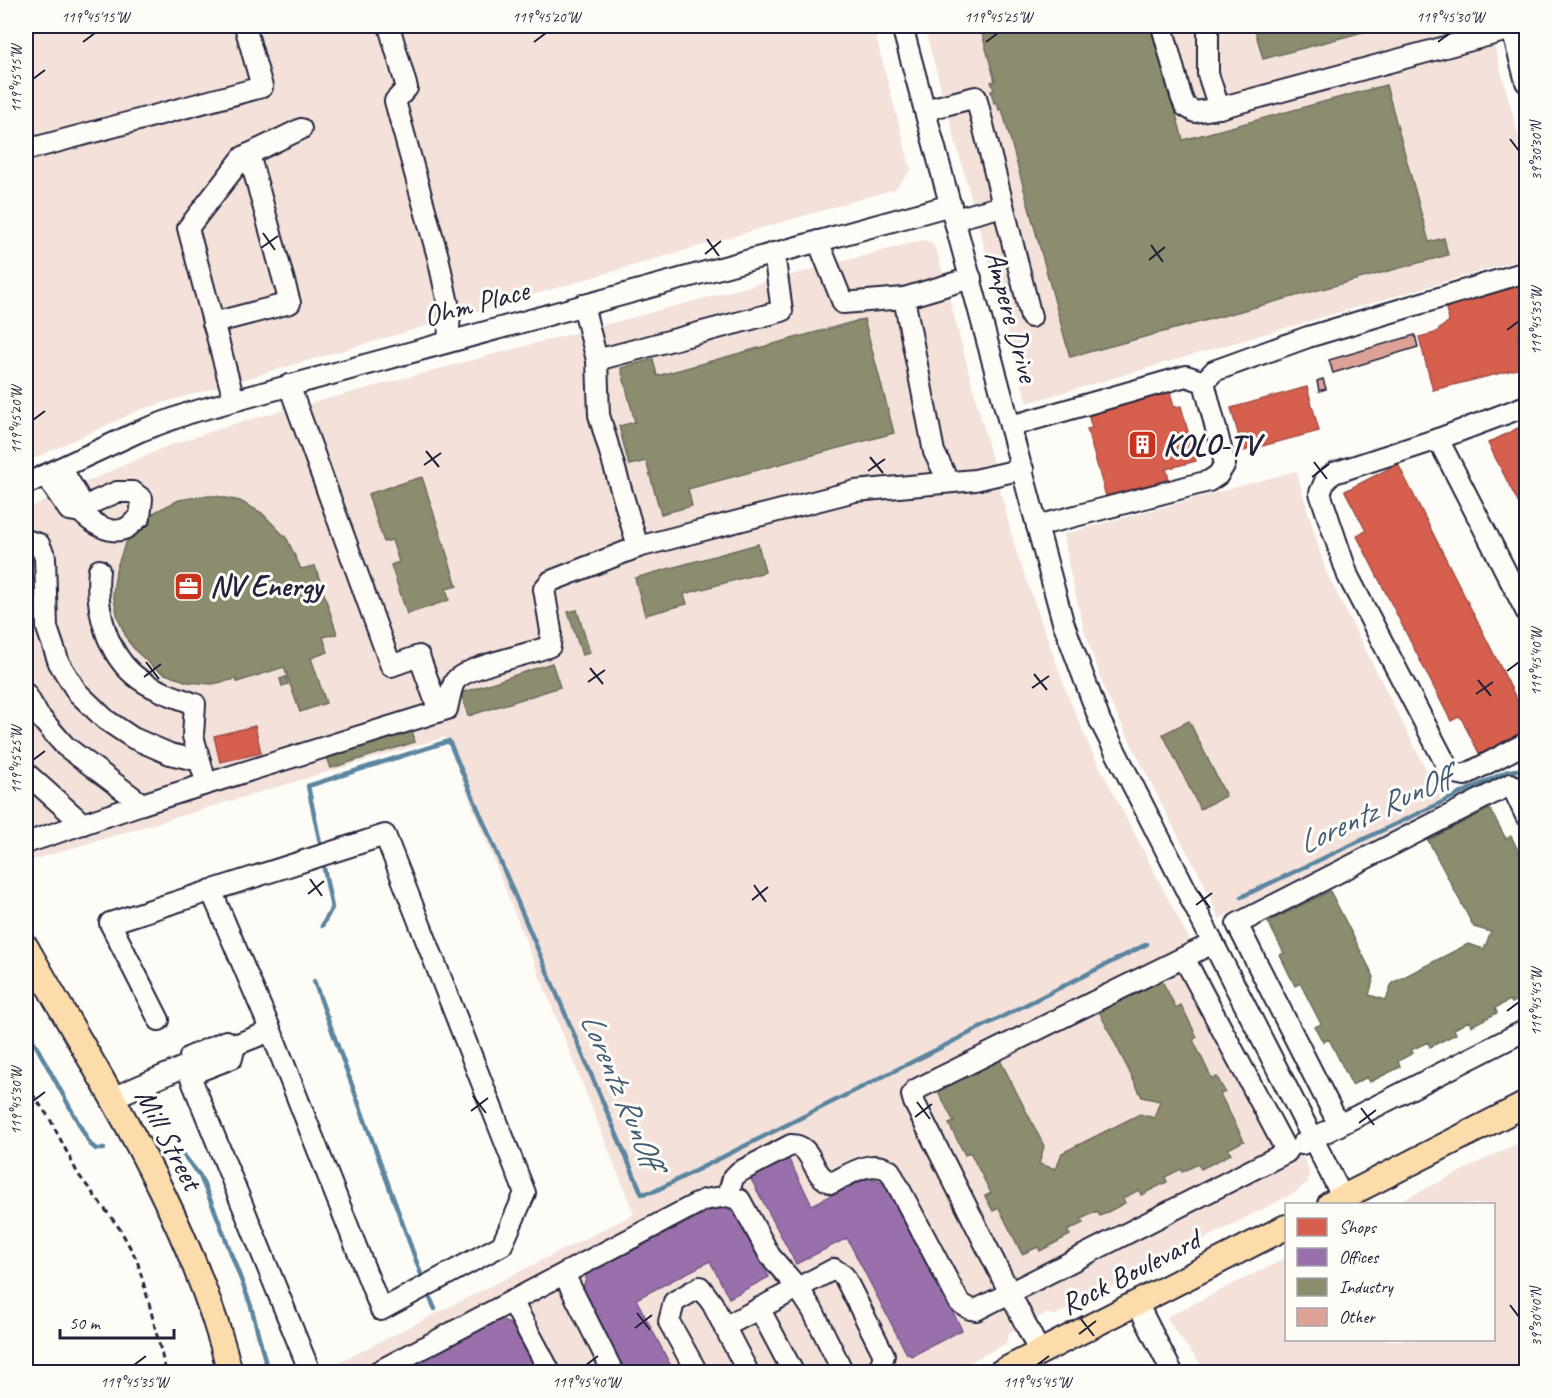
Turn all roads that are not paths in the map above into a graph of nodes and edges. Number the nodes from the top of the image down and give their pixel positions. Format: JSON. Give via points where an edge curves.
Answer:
{"nodes":[{"id":1,"x":245,"y":26,"type":"edge"},
{"id":2,"x":388,"y":26,"type":"edge"},
{"id":3,"x":902,"y":26,"type":"edge"},
{"id":4,"x":1162,"y":26,"type":"edge"},
{"id":5,"x":1208,"y":26,"type":"edge"},
{"id":6,"x":1512,"y":27,"type":"edge"},
{"id":7,"x":1527,"y":82,"type":"edge"},
{"id":8,"x":1219,"y":108,"type":"junction"},
{"id":9,"x":925,"y":110,"type":"junction"},
{"id":10,"x":301,"y":129,"type":"dead end"},
{"id":11,"x":26,"y":150,"type":"edge"},
{"id":12,"x":249,"y":154,"type":"junction"},
{"id":13,"x":1003,"y":206,"type":"junction"},
{"id":14,"x":953,"y":212,"type":"junction"},
{"id":15,"x":818,"y":241,"type":"junction"},
{"id":16,"x":774,"y":253,"type":"junction"},
{"id":17,"x":1527,"y":272,"type":"edge"},
{"id":18,"x":971,"y":278,"type":"junction"},
{"id":19,"x":904,"y":298,"type":"junction"},
{"id":20,"x":584,"y":305,"type":"junction"},
{"id":21,"x":1031,"y":317,"type":"dead end"},
{"id":22,"x":213,"y":323,"type":"junction"},
{"id":23,"x":448,"y":342,"type":"junction"},
{"id":24,"x":597,"y":360,"type":"junction"},
{"id":25,"x":1204,"y":382,"type":"junction"},
{"id":26,"x":289,"y":385,"type":"junction"},
{"id":27,"x":234,"y":400,"type":"junction"},
{"id":28,"x":1527,"y":406,"type":"edge"},
{"id":29,"x":1011,"y":426,"type":"junction"},
{"id":30,"x":1438,"y":439,"type":"junction"},
{"id":31,"x":1023,"y":469,"type":"junction"},
{"id":32,"x":52,"y":472,"type":"junction"},
{"id":33,"x":949,"y":482,"type":"junction"},
{"id":34,"x":26,"y":484,"type":"edge"},
{"id":35,"x":81,"y":512,"type":"dead end"},
{"id":36,"x":1037,"y":526,"type":"junction"},
{"id":37,"x":26,"y":542,"type":"edge"},
{"id":38,"x":639,"y":547,"type":"junction"},
{"id":39,"x":99,"y":570,"type":"dead end"},
{"id":40,"x":1527,"y":611,"type":"edge"},
{"id":41,"x":26,"y":694,"type":"edge"},
{"id":42,"x":439,"y":711,"type":"junction"},
{"id":43,"x":1527,"y":743,"type":"edge"},
{"id":44,"x":200,"y":762,"type":"junction"},
{"id":45,"x":26,"y":773,"type":"edge"},
{"id":46,"x":206,"y":784,"type":"junction"},
{"id":47,"x":142,"y":804,"type":"junction"},
{"id":48,"x":1527,"y":816,"type":"edge"},
{"id":49,"x":83,"y":824,"type":"junction"},
{"id":50,"x":26,"y":843,"type":"edge"},
{"id":51,"x":211,"y":890,"type":"junction"},
{"id":52,"x":1236,"y":924,"type":"junction"},
{"id":53,"x":1211,"y":940,"type":"junction"},
{"id":54,"x":26,"y":947,"type":"edge"},
{"id":55,"x":1184,"y":958,"type":"junction"},
{"id":56,"x":159,"y":1020,"type":"dead end"},
{"id":57,"x":1527,"y":1030,"type":"edge"},
{"id":58,"x":271,"y":1031,"type":"junction"},
{"id":59,"x":188,"y":1065,"type":"junction"},
{"id":60,"x":112,"y":1098,"type":"junction"},
{"id":61,"x":1527,"y":1104,"type":"edge"},
{"id":62,"x":1339,"y":1125,"type":"junction"},
{"id":63,"x":1313,"y":1138,"type":"junction"},
{"id":64,"x":1287,"y":1152,"type":"junction"},
{"id":65,"x":728,"y":1196,"type":"junction"},
{"id":66,"x":1337,"y":1201,"type":"edge"},
{"id":67,"x":1285,"y":1228,"type":"edge"},
{"id":68,"x":564,"y":1274,"type":"junction"},
{"id":69,"x":798,"y":1288,"type":"junction"},
{"id":70,"x":1011,"y":1294,"type":"junction"},
{"id":71,"x":512,"y":1301,"type":"junction"},
{"id":72,"x":1137,"y":1303,"type":"junction"},
{"id":73,"x":759,"y":1308,"type":"junction"},
{"id":74,"x":724,"y":1327,"type":"junction"},
{"id":75,"x":1040,"y":1353,"type":"junction"},
{"id":76,"x":308,"y":1367,"type":"dead end"},
{"id":77,"x":230,"y":1372,"type":"edge"},
{"id":78,"x":376,"y":1372,"type":"edge"},
{"id":79,"x":550,"y":1372,"type":"edge"},
{"id":80,"x":613,"y":1372,"type":"edge"},
{"id":81,"x":697,"y":1372,"type":"edge"},
{"id":82,"x":748,"y":1372,"type":"edge"},
{"id":83,"x":793,"y":1372,"type":"edge"},
{"id":84,"x":843,"y":1372,"type":"edge"},
{"id":85,"x":872,"y":1372,"type":"edge"},
{"id":86,"x":1001,"y":1372,"type":"edge"},
{"id":87,"x":1172,"y":1372,"type":"edge"}],
"edges":[{"from":1,"to":11,"type":"street","via":[[262,87]]},
{"from":2,"to":23,"type":"street","via":[[407,88],[395,101],[450,313]]},
{"from":3,"to":9,"type":"street","name":"Ampere Drive"},
{"from":4,"to":8,"type":"street","via":[[1185,106],[1195,112]]},
{"from":5,"to":8,"type":"street","via":[[1208,74]]},
{"from":6,"to":7,"type":"street"},
{"from":6,"to":8,"type":"street"},
{"from":9,"to":13,"type":"street","via":[[976,97]]},
{"from":9,"to":14,"type":"street","name":"Ampere Drive"},
{"from":10,"to":12,"type":"street"},
{"from":12,"to":22,"type":"street","via":[[188,228]]},
{"from":12,"to":22,"type":"street","via":[[290,303]]},
{"from":13,"to":14,"type":"street","name":"Ohm Place"},
{"from":13,"to":21,"type":"street"},
{"from":14,"to":15,"type":"street","name":"Ohm Place"},
{"from":14,"to":18,"type":"street","name":"Ampere Drive"},
{"from":15,"to":16,"type":"street","name":"Ohm Place"},
{"from":15,"to":19,"type":"street","via":[[843,303]]},
{"from":16,"to":20,"type":"street","name":"Ohm Place"},
{"from":16,"to":24,"type":"street","via":[[782,311]]},
{"from":17,"to":25,"type":"street","via":[[1308,337],[1214,371]]},
{"from":18,"to":19,"type":"street"},
{"from":18,"to":29,"type":"street","name":"Ampere Drive"},
{"from":19,"to":33,"type":"street","via":[[934,452]]},
{"from":20,"to":23,"type":"street","name":"Ohm Place"},
{"from":20,"to":24,"type":"street"},
{"from":22,"to":27,"type":"street"},
{"from":23,"to":26,"type":"street","name":"Ohm Place"},
{"from":24,"to":38,"type":"street","via":[[599,415]]},
{"from":25,"to":29,"type":"street","via":[[1186,376]]},
{"from":25,"to":36,"type":"street","via":[[1225,464],[1218,475],[1209,481]]},
{"from":26,"to":27,"type":"street","name":"Ohm Place"},
{"from":26,"to":42,"type":"street","via":[[391,666],[419,656]]},
{"from":27,"to":32,"type":"street","name":"Ohm Place","via":[[140,431]]},
{"from":28,"to":30,"type":"street"},
{"from":29,"to":31,"type":"street","name":"Ampere Drive"},
{"from":30,"to":40,"type":"street"},
{"from":30,"to":43,"type":"street","via":[[1334,473],[1326,479],[1320,493],[1348,576],[1448,768],[1465,775]]},
{"from":31,"to":33,"type":"street"},
{"from":31,"to":36,"type":"street","name":"Ampere Drive"},
{"from":32,"to":34,"type":"street","name":"Ohm Place"},
{"from":32,"to":35,"type":"street","via":[[79,498]]},
{"from":33,"to":38,"type":"street","via":[[855,491]]},
{"from":36,"to":53,"type":"street","name":"Ampere Drive","via":[[1063,622],[1100,721]]},
{"from":37,"to":44,"type":"street","via":[[39,544],[45,557],[47,628],[59,663],[77,692],[106,720],[133,738]]},
{"from":38,"to":42,"type":"street","via":[[551,581],[544,589],[550,646],[472,669],[455,681],[447,709]]},
{"from":39,"to":44,"type":"street","via":[[99,609],[113,648],[137,678],[195,704],[193,736]]},
{"from":41,"to":47,"type":"street","via":[[65,746]]},
{"from":42,"to":46,"type":"street"},
{"from":44,"to":46,"type":"street"},
{"from":45,"to":49,"type":"street"},
{"from":46,"to":47,"type":"street"},
{"from":47,"to":49,"type":"street"},
{"from":48,"to":52,"type":"street","via":[[1511,784]]},
{"from":49,"to":50,"type":"street"},
{"from":51,"to":56,"type":"street","via":[[110,923]]},
{"from":51,"to":58,"type":"street"},
{"from":51,"to":58,"type":"street","via":[[385,836],[525,1193],[502,1245],[381,1310]]},
{"from":52,"to":53,"type":"street"},
{"from":52,"to":62,"type":"street"},
{"from":53,"to":55,"type":"street"},
{"from":53,"to":63,"type":"street","name":"Ampere Drive"},
{"from":54,"to":60,"type":"main road","name":"Mill Street"},
{"from":55,"to":64,"type":"street"},
{"from":55,"to":70,"type":"street","via":[[915,1090],[912,1095]]},
{"from":57,"to":62,"type":"street"},
{"from":58,"to":59,"type":"street","via":[[235,1045],[232,1058],[196,1072]]},
{"from":59,"to":60,"type":"street"},
{"from":59,"to":76,"type":"street"},
{"from":60,"to":77,"type":"main road","name":"Mill Street","via":[[158,1182],[184,1240]]},
{"from":61,"to":66,"type":"main road"},
{"from":62,"to":63,"type":"street"},
{"from":63,"to":64,"type":"street"},
{"from":63,"to":66,"type":"street","name":"Ampere Drive"},
{"from":64,"to":70,"type":"street"},
{"from":65,"to":68,"type":"street","via":[[705,1200]]},
{"from":65,"to":69,"type":"street","via":[[740,1200],[770,1256]]},
{"from":65,"to":70,"type":"street","via":[[739,1172],[791,1145],[805,1148],[820,1178],[832,1184],[868,1165],[885,1168],[960,1302],[976,1310]]},
{"from":67,"to":72,"type":"main road","name":"Rock Boulevard"},
{"from":68,"to":71,"type":"street"},
{"from":68,"to":80,"type":"street"},
{"from":69,"to":73,"type":"street"},
{"from":69,"to":84,"type":"street"},
{"from":69,"to":85,"type":"street","via":[[834,1269],[844,1276],[884,1355],[880,1368]]},
{"from":70,"to":75,"type":"street"},
{"from":71,"to":78,"type":"street"},
{"from":71,"to":79,"type":"street"},
{"from":72,"to":75,"type":"main road","name":"Rock Boulevard"},
{"from":72,"to":87,"type":"street"},
{"from":73,"to":74,"type":"street"},
{"from":73,"to":83,"type":"street"},
{"from":74,"to":81,"type":"street","via":[[700,1287],[674,1302],[669,1322]]},
{"from":74,"to":82,"type":"street"},
{"from":75,"to":86,"type":"main road","name":"Rock Boulevard"}]}
